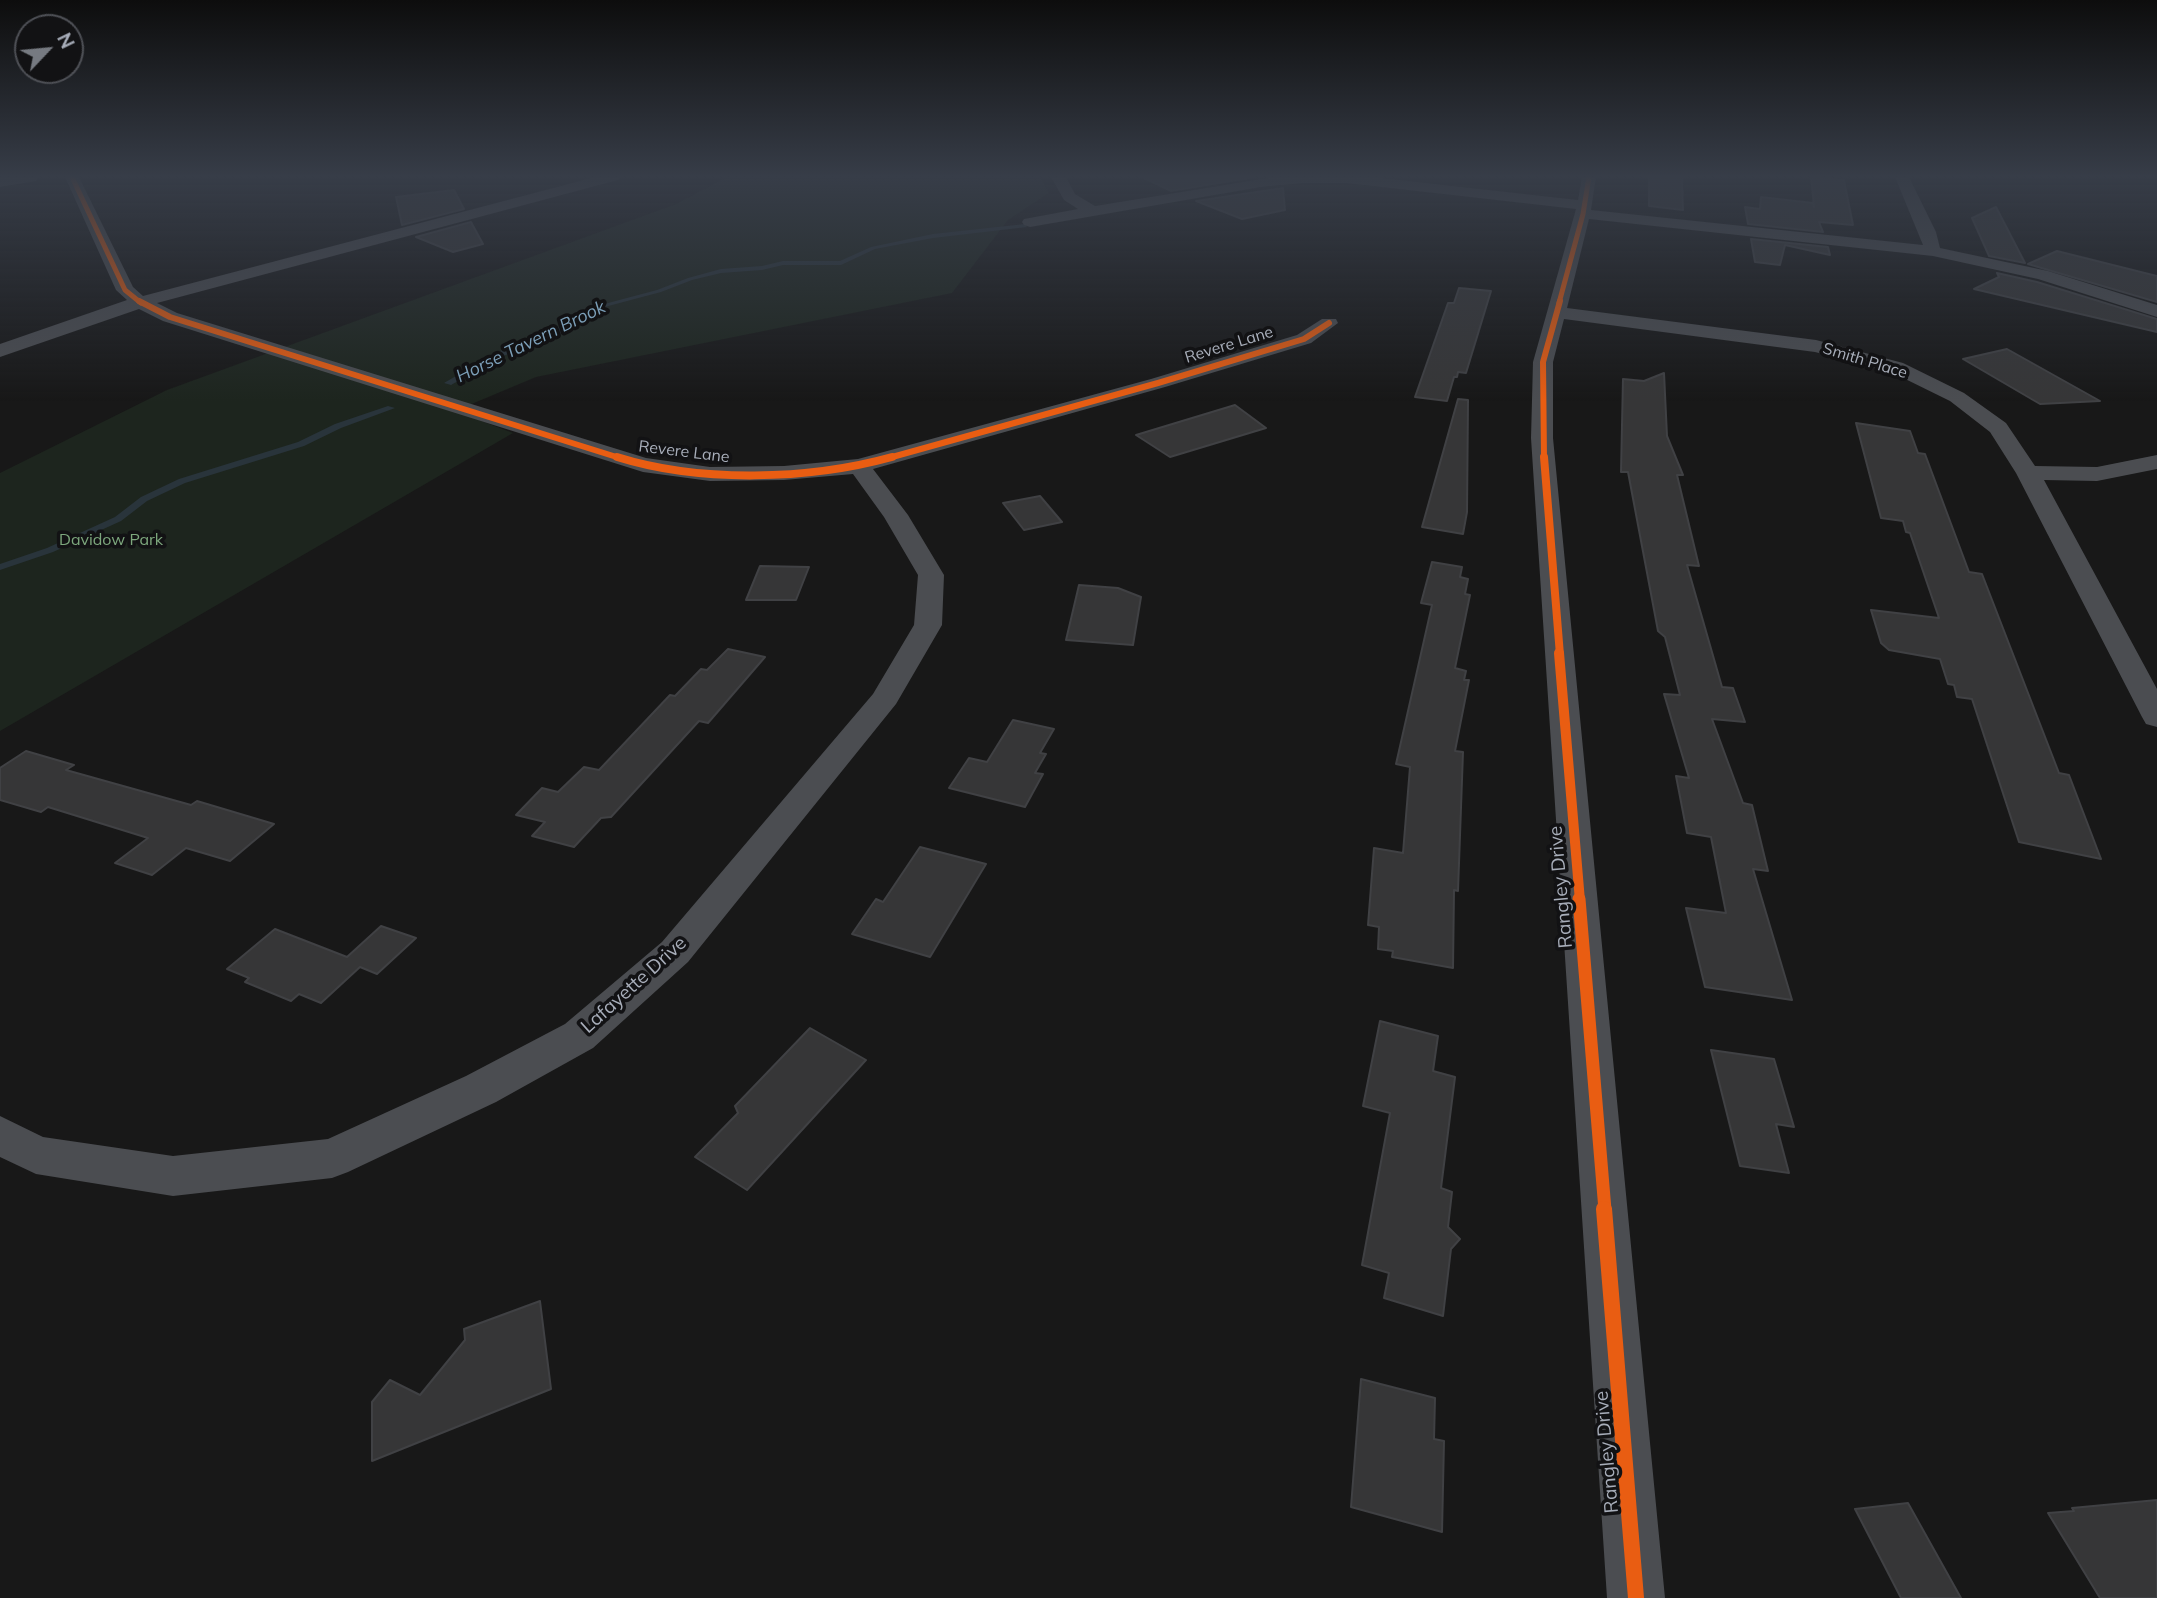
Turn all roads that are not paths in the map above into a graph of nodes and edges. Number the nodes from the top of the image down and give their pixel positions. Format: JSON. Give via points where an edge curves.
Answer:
{"nodes":[{"id":1,"x":107,"y":252,"type":"edge"},
{"id":2,"x":331,"y":252,"type":"edge"},
{"id":3,"x":1572,"y":252,"type":"edge"},
{"id":4,"x":1936,"y":252,"type":"edge"},
{"id":5,"x":140,"y":302,"type":"junction"},
{"id":6,"x":2157,"y":311,"type":"edge"},
{"id":7,"x":1557,"y":312,"type":"junction"},
{"id":8,"x":1329,"y":323,"type":"dead end"},
{"id":9,"x":0,"y":351,"type":"edge"},
{"id":10,"x":2157,"y":462,"type":"edge"},
{"id":11,"x":859,"y":466,"type":"junction"},
{"id":12,"x":2028,"y":473,"type":"junction"},
{"id":13,"x":2157,"y":717,"type":"edge"},
{"id":14,"x":0,"y":1135,"type":"edge"},
{"id":15,"x":1636,"y":1598,"type":"edge"}],
"edges":[{"from":1,"to":5,"type":"street","name":"Revere Lane","via":[[125,290]]},
{"from":2,"to":5,"type":"street"},
{"from":3,"to":7,"type":"street","name":"Rangley Drive"},
{"from":4,"to":6,"type":"street","via":[[2042,275]]},
{"from":5,"to":9,"type":"street"},
{"from":5,"to":11,"type":"street","name":"Revere Lane","via":[[170,317],[643,465],[710,474]]},
{"from":7,"to":12,"type":"street","name":"Smith Place","via":[[1816,346],[1896,367],[1957,397],[1998,428]]},
{"from":7,"to":15,"type":"street","name":"Rangley Drive","via":[[1543,362],[1542,438]]},
{"from":8,"to":11,"type":"street","name":"Revere Lane","via":[[1304,339]]},
{"from":10,"to":12,"type":"street","via":[[2097,474]]},
{"from":11,"to":14,"type":"street","name":"Lafayette Drive","via":[[896,515],[931,575],[928,625],[885,698],[674,952],[579,1036],[481,1089],[332,1158],[173,1176],[36,1155]]},
{"from":12,"to":13,"type":"street","name":"Smith Place"}]}
